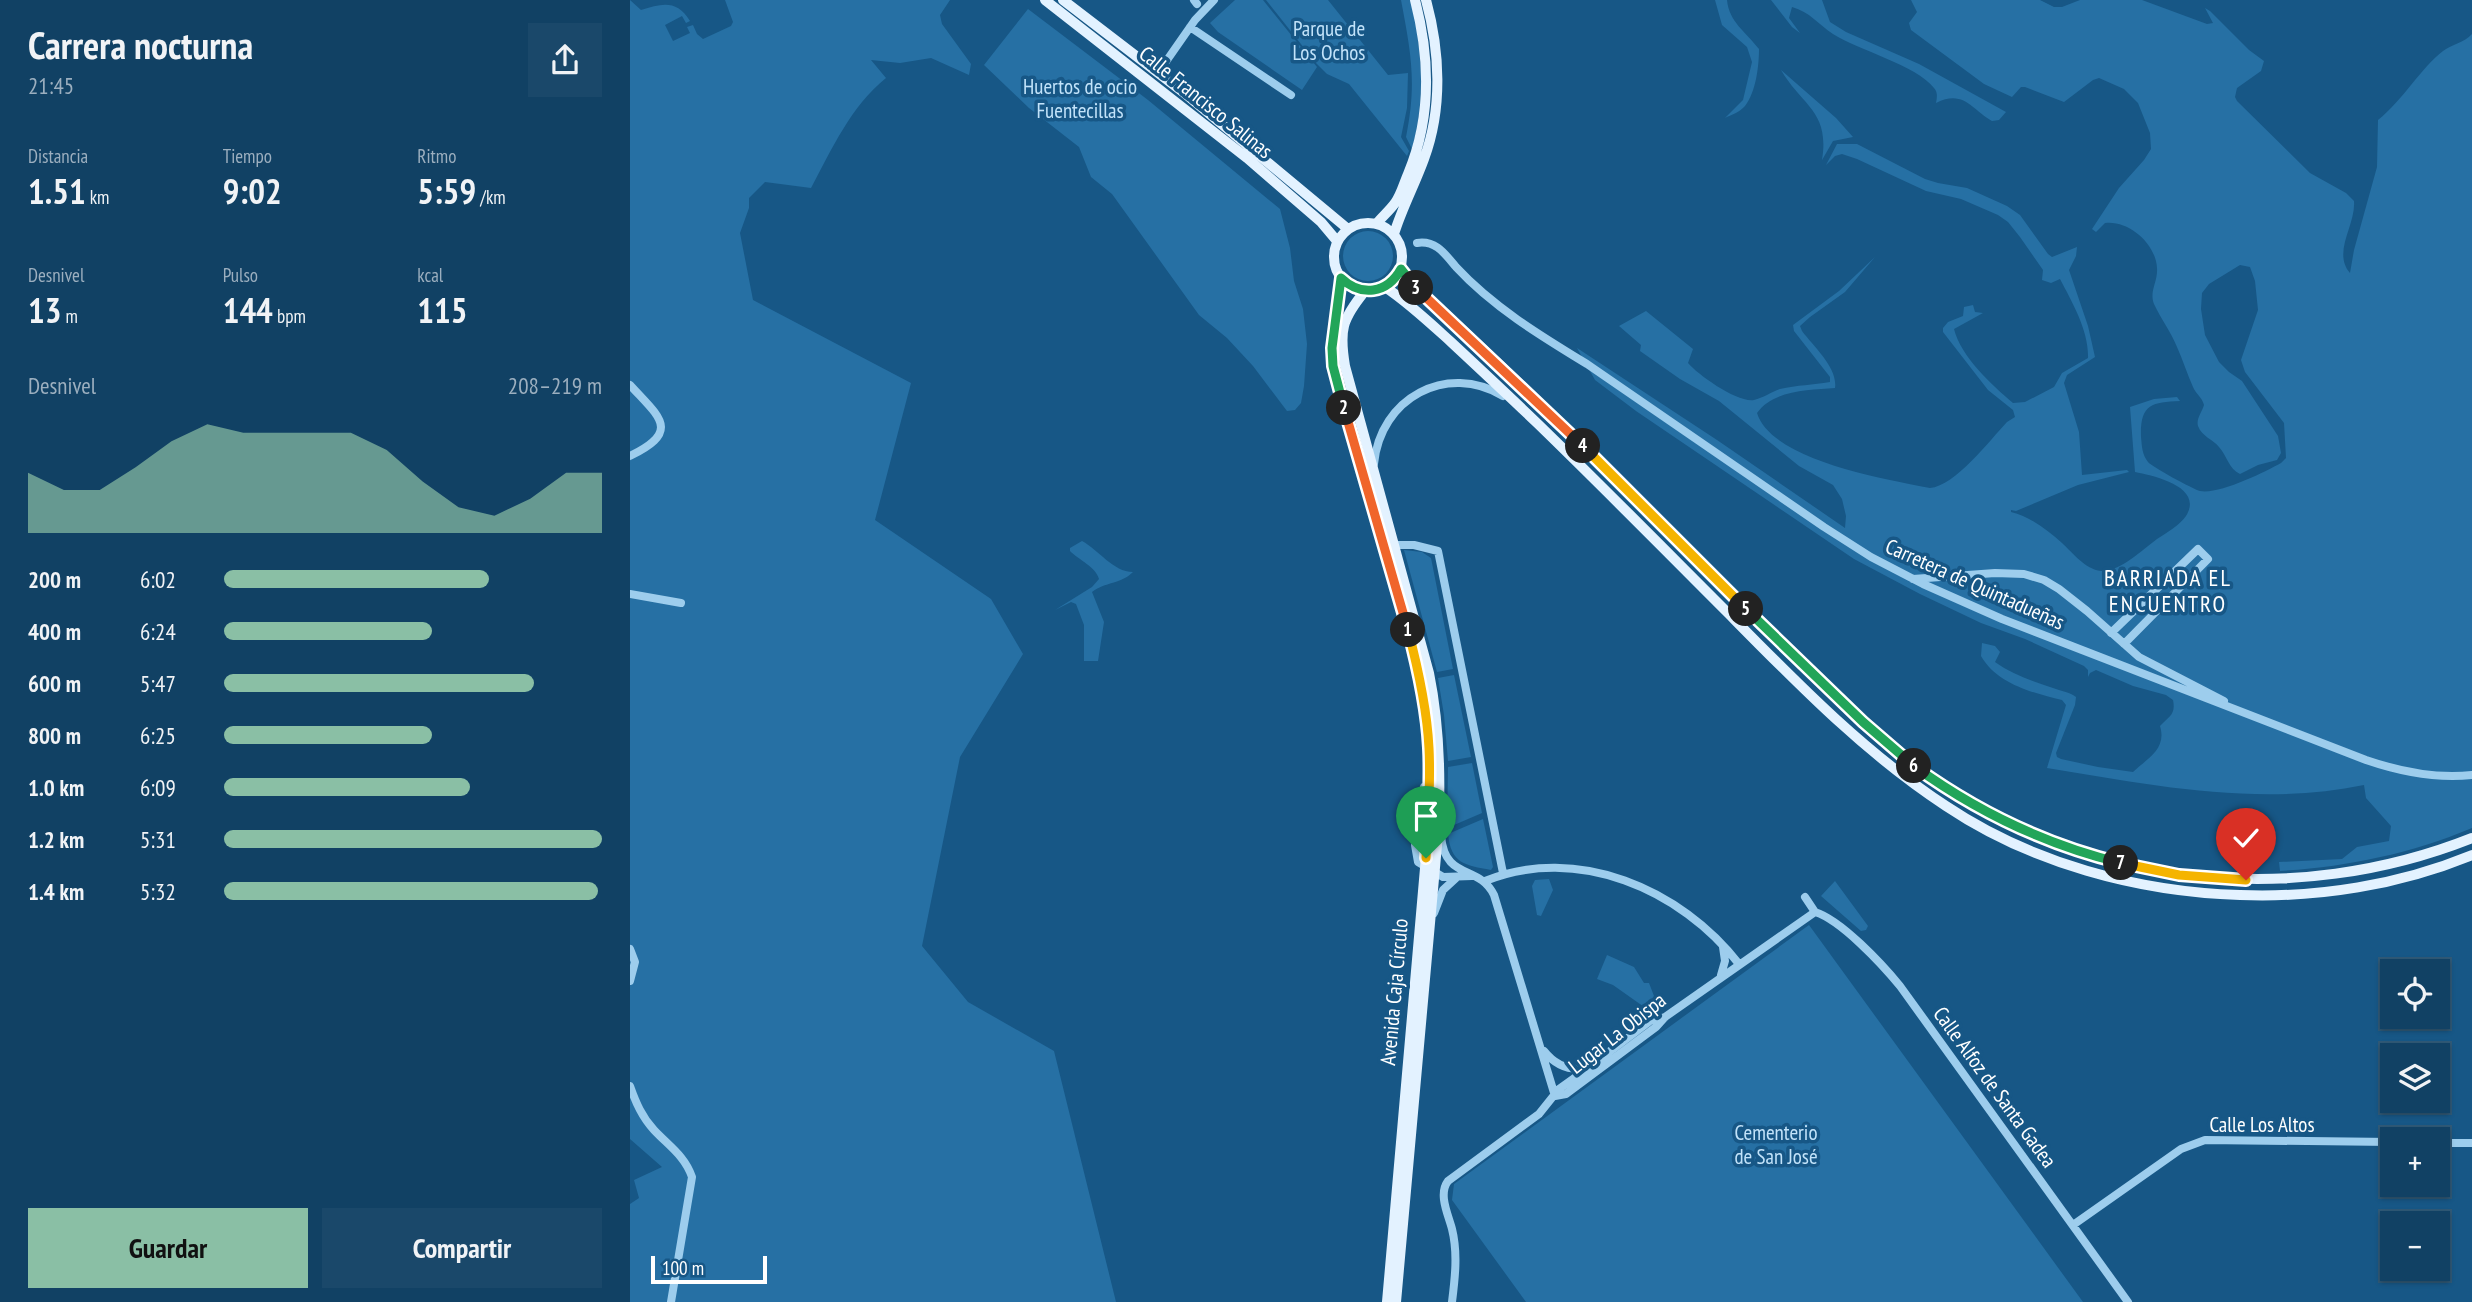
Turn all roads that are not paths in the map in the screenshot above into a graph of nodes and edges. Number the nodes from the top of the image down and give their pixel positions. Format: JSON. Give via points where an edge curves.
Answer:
{"nodes":[{"id":1,"x":1045,"y":0,"type":"edge"},
{"id":2,"x":1063,"y":0,"type":"edge"},
{"id":3,"x":1214,"y":0,"type":"edge"},
{"id":4,"x":1415,"y":0,"type":"edge"},
{"id":5,"x":1426,"y":0,"type":"edge"},
{"id":6,"x":1190,"y":27,"type":"junction"},
{"id":7,"x":1158,"y":73,"type":"junction"},
{"id":8,"x":1291,"y":95,"type":"dead end"},
{"id":9,"x":1377,"y":223,"type":"junction"},
{"id":10,"x":1348,"y":229,"type":"junction"},
{"id":11,"x":1394,"y":234,"type":"junction"},
{"id":12,"x":1337,"y":241,"type":"junction"},
{"id":13,"x":1417,"y":243,"type":"dead end"},
{"id":14,"x":1401,"y":269,"type":"junction"},
{"id":15,"x":1341,"y":278,"type":"junction"},
{"id":16,"x":1385,"y":287,"type":"junction"},
{"id":17,"x":1365,"y":291,"type":"junction"},
{"id":18,"x":630,"y":385,"type":"edge"},
{"id":19,"x":1565,"y":450,"type":"junction"},
{"id":20,"x":630,"y":456,"type":"edge"},
{"id":21,"x":1374,"y":474,"type":"junction"},
{"id":22,"x":1393,"y":545,"type":"junction"},
{"id":23,"x":1913,"y":579,"type":"junction"},
{"id":24,"x":630,"y":594,"type":"edge"},
{"id":25,"x":681,"y":603,"type":"dead end"},
{"id":26,"x":2111,"y":633,"type":"junction"},
{"id":27,"x":2124,"y":644,"type":"junction"},
{"id":28,"x":2232,"y":709,"type":"junction"},
{"id":29,"x":2472,"y":775,"type":"edge"},
{"id":30,"x":1440,"y":798,"type":"junction"},
{"id":31,"x":2472,"y":838,"type":"edge"},
{"id":32,"x":2472,"y":855,"type":"edge"},
{"id":33,"x":1427,"y":873,"type":"junction"},
{"id":34,"x":1503,"y":873,"type":"junction"},
{"id":35,"x":1457,"y":874,"type":"junction"},
{"id":36,"x":1485,"y":881,"type":"junction"},
{"id":37,"x":1805,"y":897,"type":"dead end"},
{"id":38,"x":1815,"y":912,"type":"junction"},
{"id":39,"x":1430,"y":923,"type":"junction"},
{"id":40,"x":1723,"y":944,"type":"junction"},
{"id":41,"x":630,"y":949,"type":"edge"},
{"id":42,"x":1739,"y":964,"type":"junction"},
{"id":43,"x":1721,"y":977,"type":"junction"},
{"id":44,"x":630,"y":981,"type":"edge"},
{"id":45,"x":1665,"y":1017,"type":"junction"},
{"id":46,"x":1541,"y":1047,"type":"junction"},
{"id":47,"x":1587,"y":1068,"type":"junction"},
{"id":48,"x":630,"y":1086,"type":"edge"},
{"id":49,"x":1555,"y":1096,"type":"junction"},
{"id":50,"x":2380,"y":1142,"type":"edge"},
{"id":51,"x":2450,"y":1143,"type":"edge"},
{"id":52,"x":2472,"y":1143,"type":"edge"},
{"id":53,"x":2073,"y":1225,"type":"junction"},
{"id":54,"x":671,"y":1302,"type":"edge"},
{"id":55,"x":1387,"y":1302,"type":"edge"},
{"id":56,"x":1396,"y":1302,"type":"edge"},
{"id":57,"x":1452,"y":1302,"type":"edge"},
{"id":58,"x":2128,"y":1302,"type":"edge"}],
"edges":[{"from":1,"to":12,"type":"main road","name":"Calle Francisco Salinas","via":[[1247,158]]},
{"from":2,"to":7,"type":"main road","name":"Calle Francisco Salinas"},
{"from":3,"to":6,"type":"street"},
{"from":4,"to":9,"type":"main road","via":[[1426,48],[1424,118],[1397,199]]},
{"from":5,"to":11,"type":"main road","via":[[1437,60],[1435,113],[1426,156]]},
{"from":6,"to":7,"type":"street"},
{"from":6,"to":8,"type":"street"},
{"from":7,"to":10,"type":"main road","name":"Calle Francisco Salinas"},
{"from":9,"to":10,"type":"main road"},
{"from":9,"to":11,"type":"main road"},
{"from":10,"to":12,"type":"main road"},
{"from":11,"to":14,"type":"main road","via":[[1402,250]]},
{"from":12,"to":15,"type":"main road","via":[[1335,264]]},
{"from":13,"to":23,"type":"street","name":"Carretera de Quintadueñas","via":[[1436,245],[1475,287],[1546,339],[1824,527]]},
{"from":14,"to":16,"type":"main road"},
{"from":14,"to":31,"type":"main road","via":[[1878,735],[1928,776],[1987,811],[2083,853],[2165,873],[2246,880],[2369,870]]},
{"from":15,"to":17,"type":"main road"},
{"from":15,"to":33,"type":"main road","name":"Avenida Caja Círculo","via":[[1332,338],[1333,366],[1424,703],[1429,751]]},
{"from":16,"to":17,"type":"main road"},
{"from":16,"to":19,"type":"main road","via":[[1417,311]]},
{"from":17,"to":21,"type":"main road","name":"Avenida Caja Círculo","via":[[1345,317],[1343,351]]},
{"from":18,"to":20,"type":"street","via":[[658,416],[661,426],[653,444]]},
{"from":19,"to":21,"type":"street","via":[[1498,393],[1480,384],[1448,382],[1423,391],[1394,414],[1377,446]]},
{"from":19,"to":32,"type":"main road","via":[[1832,714],[1895,770],[1948,808],[2016,844],[2108,877],[2217,895],[2300,894],[2360,887]]},
{"from":21,"to":22,"type":"main road","name":"Avenida Caja Círculo"},
{"from":22,"to":30,"type":"main road","name":"Avenida Caja Círculo","via":[[1433,691]]},
{"from":22,"to":34,"type":"street","via":[[1438,551]]},
{"from":23,"to":26,"type":"street","via":[[2024,574],[2059,589]]},
{"from":23,"to":28,"type":"street","name":"Carretera de Quintadueñas"},
{"from":24,"to":25,"type":"street"},
{"from":26,"to":27,"type":"street"},
{"from":26,"to":27,"type":"street","via":[[2198,550],[2208,559]]},
{"from":27,"to":28,"type":"street"},
{"from":28,"to":29,"type":"street","name":"Carretera de Quintadueñas","via":[[2389,768],[2428,776]]},
{"from":30,"to":33,"type":"main road","name":"Avenida Caja Círculo"},
{"from":30,"to":35,"type":"street","via":[[1441,841]]},
{"from":33,"to":35,"type":"street"},
{"from":33,"to":39,"type":"main road","name":"Avenida Caja Círculo"},
{"from":33,"to":55,"type":"main road","name":"Avenida Caja Círculo"},
{"from":34,"to":36,"type":"street"},
{"from":34,"to":40,"type":"street","via":[[1575,868],[1624,880],[1690,913]]},
{"from":35,"to":36,"type":"street"},
{"from":35,"to":39,"type":"street","via":[[1443,890]]},
{"from":36,"to":46,"type":"street","via":[[1497,903]]},
{"from":37,"to":38,"type":"street"},
{"from":38,"to":42,"type":"street","name":"Lugar La Obispa"},
{"from":38,"to":53,"type":"street","name":"Calle Alfoz de Santa Gadea","via":[[1851,936],[1900,986]]},
{"from":39,"to":56,"type":"main road","name":"Avenida Caja Círculo"},
{"from":40,"to":42,"type":"street"},
{"from":40,"to":43,"type":"street"},
{"from":41,"to":44,"type":"street","via":[[635,962]]},
{"from":42,"to":43,"type":"street","name":"Lugar La Obispa"},
{"from":43,"to":45,"type":"street","name":"Lugar La Obispa"},
{"from":45,"to":47,"type":"street","via":[[1650,1021]]},
{"from":45,"to":49,"type":"street","name":"Lugar La Obispa","via":[[1566,1094]]},
{"from":46,"to":47,"type":"street","via":[[1559,1065]]},
{"from":46,"to":49,"type":"street"},
{"from":47,"to":49,"type":"street"},
{"from":48,"to":54,"type":"street","via":[[639,1111],[681,1156],[692,1177]]},
{"from":49,"to":57,"type":"street","name":"Lugar La Obispa","via":[[1539,1114],[1445,1185],[1456,1256]]},
{"from":50,"to":53,"type":"street","name":"Calle Los Altos","via":[[2205,1140],[2181,1149]]},
{"from":51,"to":52,"type":"street"},
{"from":53,"to":58,"type":"street","name":"Calle Alfoz de Santa Gadea"}]}
